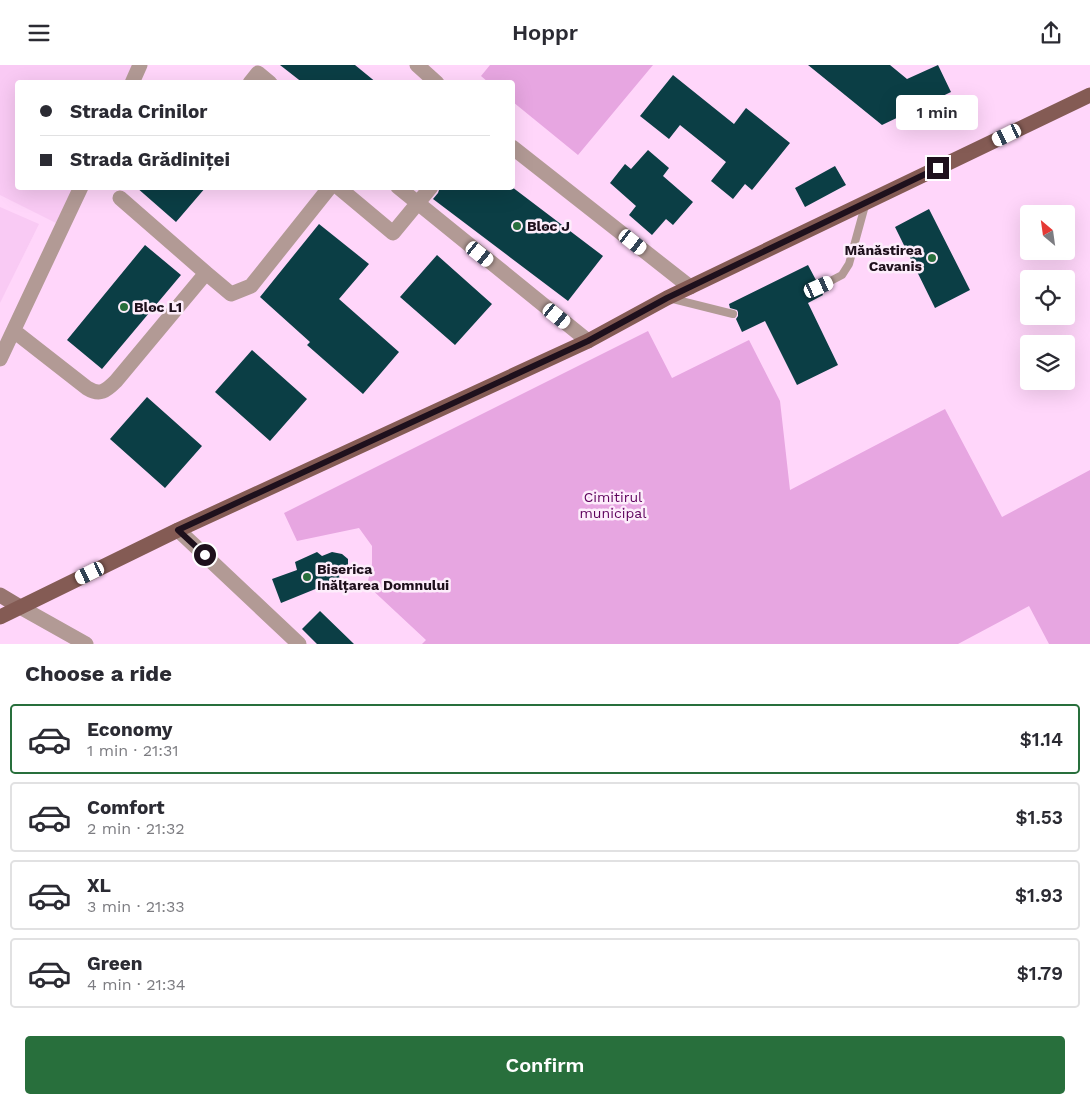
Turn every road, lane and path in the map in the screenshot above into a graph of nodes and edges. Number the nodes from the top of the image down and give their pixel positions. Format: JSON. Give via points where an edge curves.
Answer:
{"nodes":[{"id":1,"x":140,"y":65,"type":"edge"},
{"id":2,"x":417,"y":65,"type":"edge"},
{"id":3,"x":133,"y":80,"type":"edge"},
{"id":4,"x":252,"y":80,"type":"edge"},
{"id":5,"x":266,"y":80,"type":"edge"},
{"id":6,"x":434,"y":80,"type":"edge"},
{"id":7,"x":1090,"y":95,"type":"edge"},
{"id":8,"x":515,"y":149,"type":"edge"},
{"id":9,"x":80,"y":190,"type":"edge"},
{"id":10,"x":328,"y":190,"type":"edge"},
{"id":11,"x":342,"y":190,"type":"edge"},
{"id":12,"x":402,"y":190,"type":"edge"},
{"id":13,"x":429,"y":190,"type":"edge"},
{"id":14,"x":120,"y":198,"type":"dead end"},
{"id":15,"x":866,"y":202,"type":"junction"},
{"id":16,"x":418,"y":204,"type":"junction"},
{"id":17,"x":206,"y":273,"type":"junction"},
{"id":18,"x":690,"y":287,"type":"junction"},
{"id":19,"x":819,"y":287,"type":"dead end"},
{"id":20,"x":667,"y":298,"type":"junction"},
{"id":21,"x":733,"y":313,"type":"dead end"},
{"id":22,"x":14,"y":331,"type":"junction"},
{"id":23,"x":588,"y":341,"type":"junction"},
{"id":24,"x":0,"y":359,"type":"edge"},
{"id":25,"x":178,"y":530,"type":"junction"},
{"id":26,"x":0,"y":595,"type":"edge"},
{"id":27,"x":20,"y":607,"type":"junction"},
{"id":28,"x":0,"y":617,"type":"edge"},
{"id":29,"x":86,"y":644,"type":"edge"},
{"id":30,"x":299,"y":644,"type":"edge"}],
"edges":[{"from":1,"to":3,"type":"street"},
{"from":2,"to":6,"type":"street"},
{"from":4,"to":5,"type":"street","via":[[258,73]]},
{"from":7,"to":15,"type":"main road"},
{"from":8,"to":18,"type":"street"},
{"from":9,"to":22,"type":"street"},
{"from":10,"to":17,"type":"street","via":[[251,285],[231,294]]},
{"from":11,"to":16,"type":"street","via":[[393,233]]},
{"from":12,"to":16,"type":"street"},
{"from":13,"to":16,"type":"street"},
{"from":14,"to":17,"type":"street"},
{"from":15,"to":18,"type":"main road"},
{"from":15,"to":19,"type":"lane","via":[[849,264],[842,275]]},
{"from":16,"to":23,"type":"street"},
{"from":17,"to":22,"type":"street","via":[[116,381],[101,392],[87,388]]},
{"from":18,"to":20,"type":"main road"},
{"from":20,"to":21,"type":"lane"},
{"from":20,"to":23,"type":"main road"},
{"from":22,"to":24,"type":"street"},
{"from":23,"to":25,"type":"main road"},
{"from":25,"to":27,"type":"main road"},
{"from":25,"to":30,"type":"street"},
{"from":26,"to":27,"type":"main road"},
{"from":27,"to":28,"type":"main road"},
{"from":27,"to":29,"type":"street"}]}
